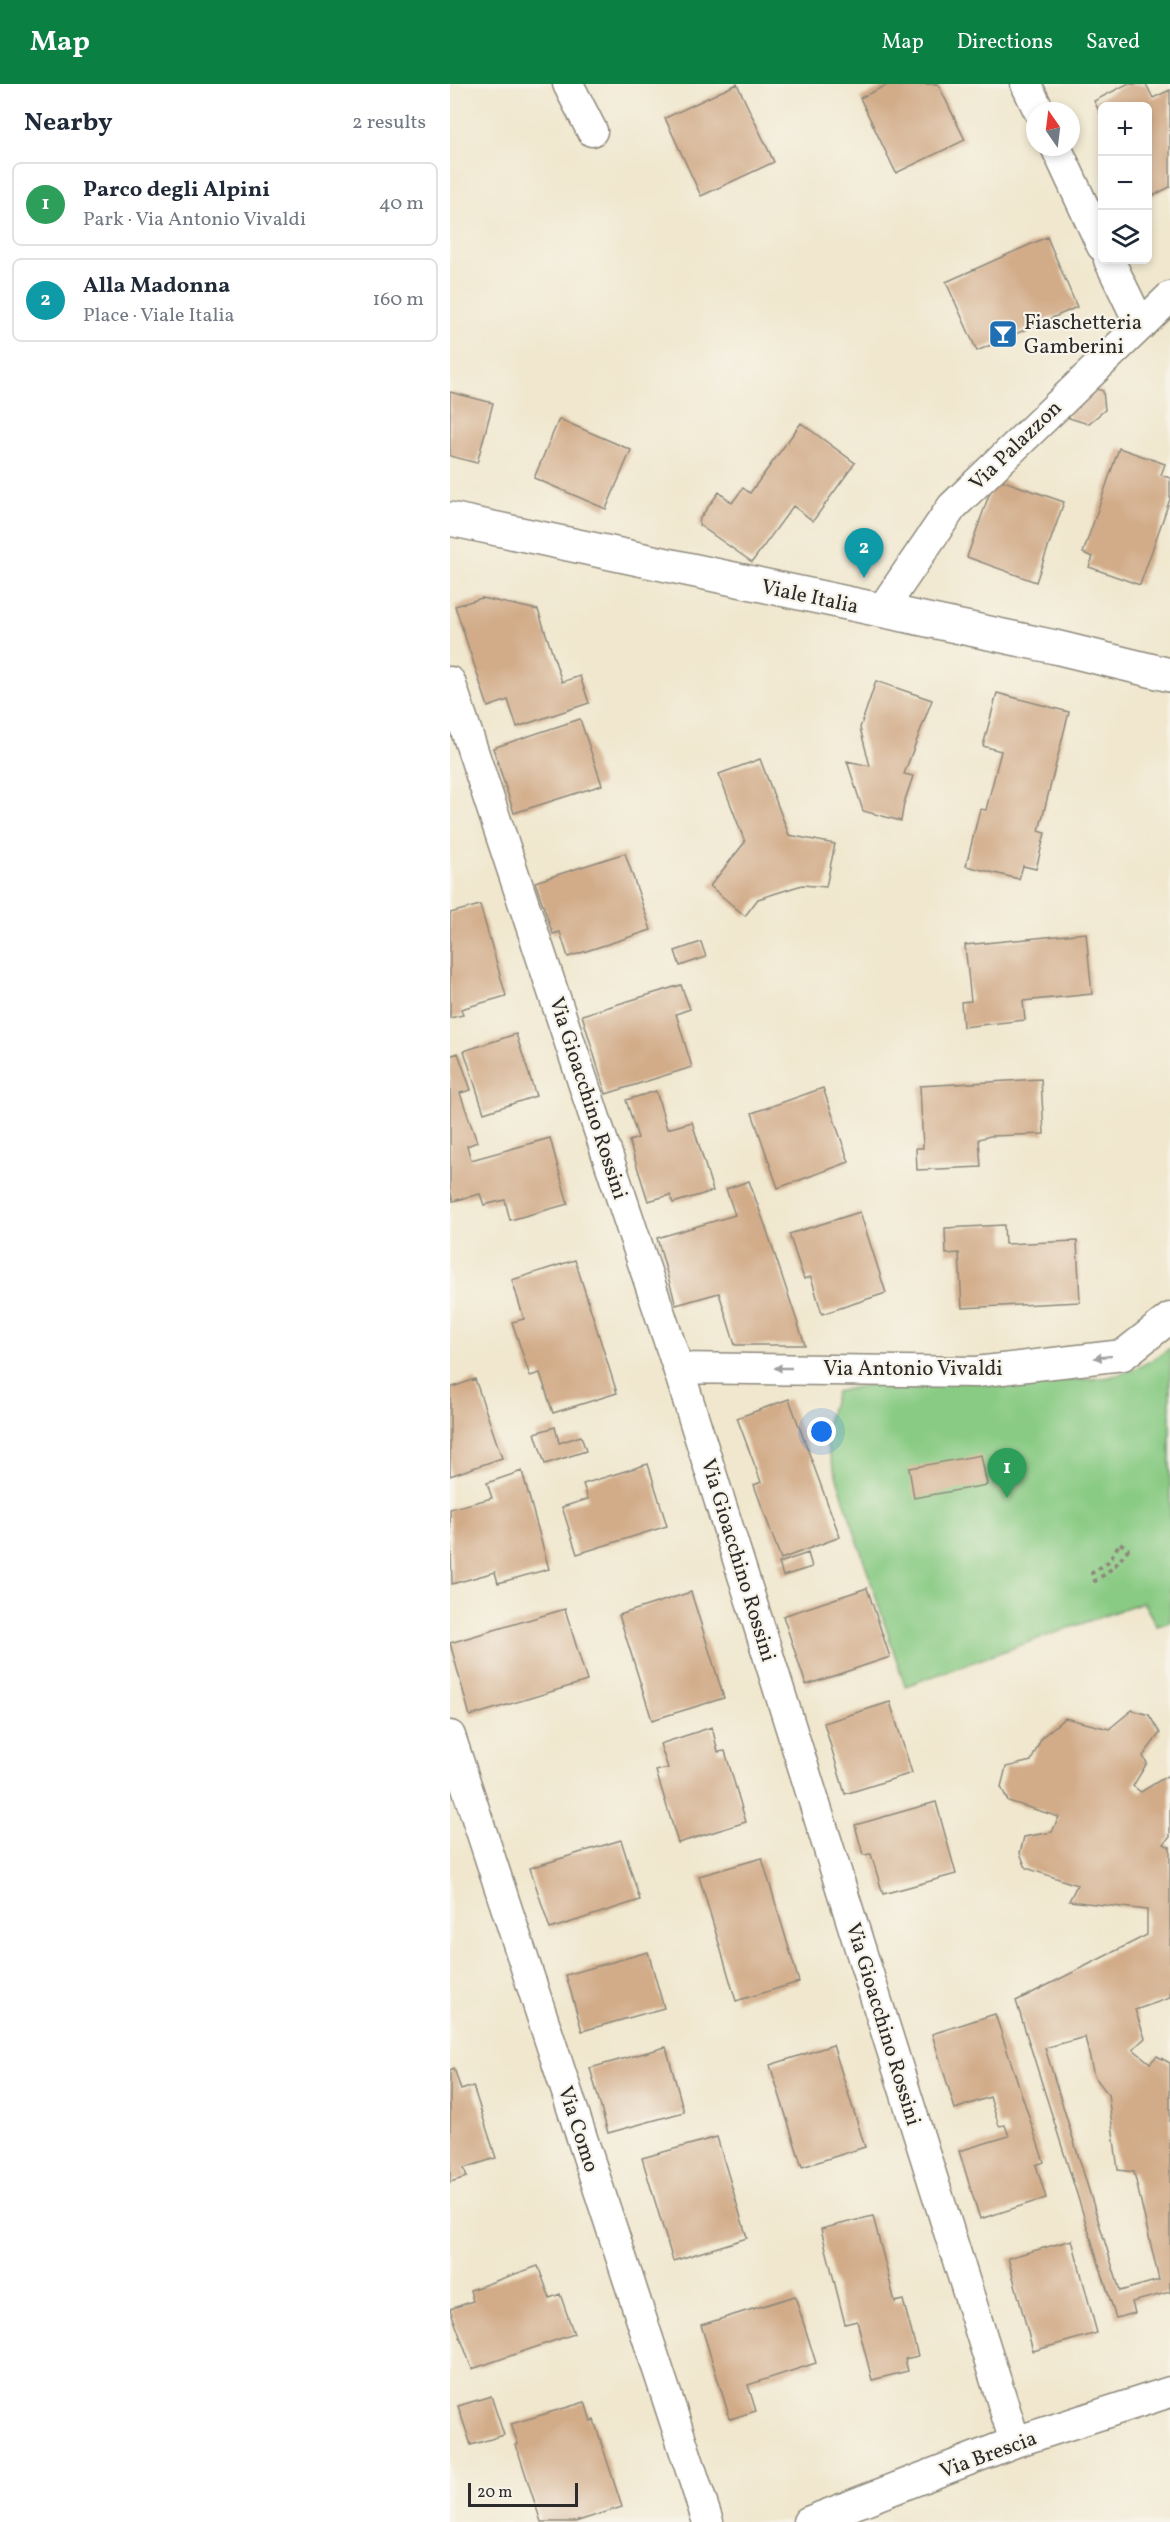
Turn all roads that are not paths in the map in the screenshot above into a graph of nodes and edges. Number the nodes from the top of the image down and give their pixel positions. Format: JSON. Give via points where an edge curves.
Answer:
{"nodes":[{"id":1,"x":568,"y":84,"type":"edge"},
{"id":2,"x":1026,"y":84,"type":"edge"},
{"id":3,"x":1035,"y":102,"type":"edge"},
{"id":4,"x":592,"y":131,"type":"dead end"},
{"id":5,"x":1060,"y":156,"type":"edge"},
{"id":6,"x":1098,"y":237,"type":"edge"},
{"id":7,"x":1111,"y":264,"type":"edge"},
{"id":8,"x":1170,"y":297,"type":"edge"},
{"id":9,"x":1140,"y":324,"type":"junction"},
{"id":10,"x":450,"y":519,"type":"edge"},
{"id":11,"x":881,"y":611,"type":"junction"},
{"id":12,"x":1170,"y":675,"type":"edge"},
{"id":13,"x":450,"y":682,"type":"edge"},
{"id":14,"x":1170,"y":1318,"type":"edge"},
{"id":15,"x":678,"y":1368,"type":"junction"},
{"id":16,"x":450,"y":1736,"type":"edge"},
{"id":17,"x":1170,"y":2392,"type":"edge"},
{"id":18,"x":1015,"y":2442,"type":"junction"},
{"id":19,"x":708,"y":2522,"type":"edge"},
{"id":20,"x":808,"y":2522,"type":"edge"}],
"edges":[{"from":1,"to":4,"type":"street"},
{"from":2,"to":3,"type":"street"},
{"from":5,"to":6,"type":"street"},
{"from":7,"to":9,"type":"street"},
{"from":8,"to":9,"type":"street","name":"Via Palazzon"},
{"from":9,"to":11,"type":"street","name":"Via Palazzon","via":[[952,507]]},
{"from":10,"to":11,"type":"main road","name":"Viale Italia"},
{"from":11,"to":12,"type":"main road","name":"Viale Italia"},
{"from":13,"to":15,"type":"street","name":"Via Gioacchino Rossini"},
{"from":14,"to":15,"type":"street","name":"Via Antonio Vivaldi","one_way":true,"via":[[1123,1355],[976,1372]]},
{"from":15,"to":18,"type":"street","name":"Via Gioacchino Rossini"},
{"from":16,"to":19,"type":"street","name":"Via Como"},
{"from":17,"to":18,"type":"street","name":"Via Brescia"},
{"from":18,"to":20,"type":"street","name":"Via Brescia"}]}
